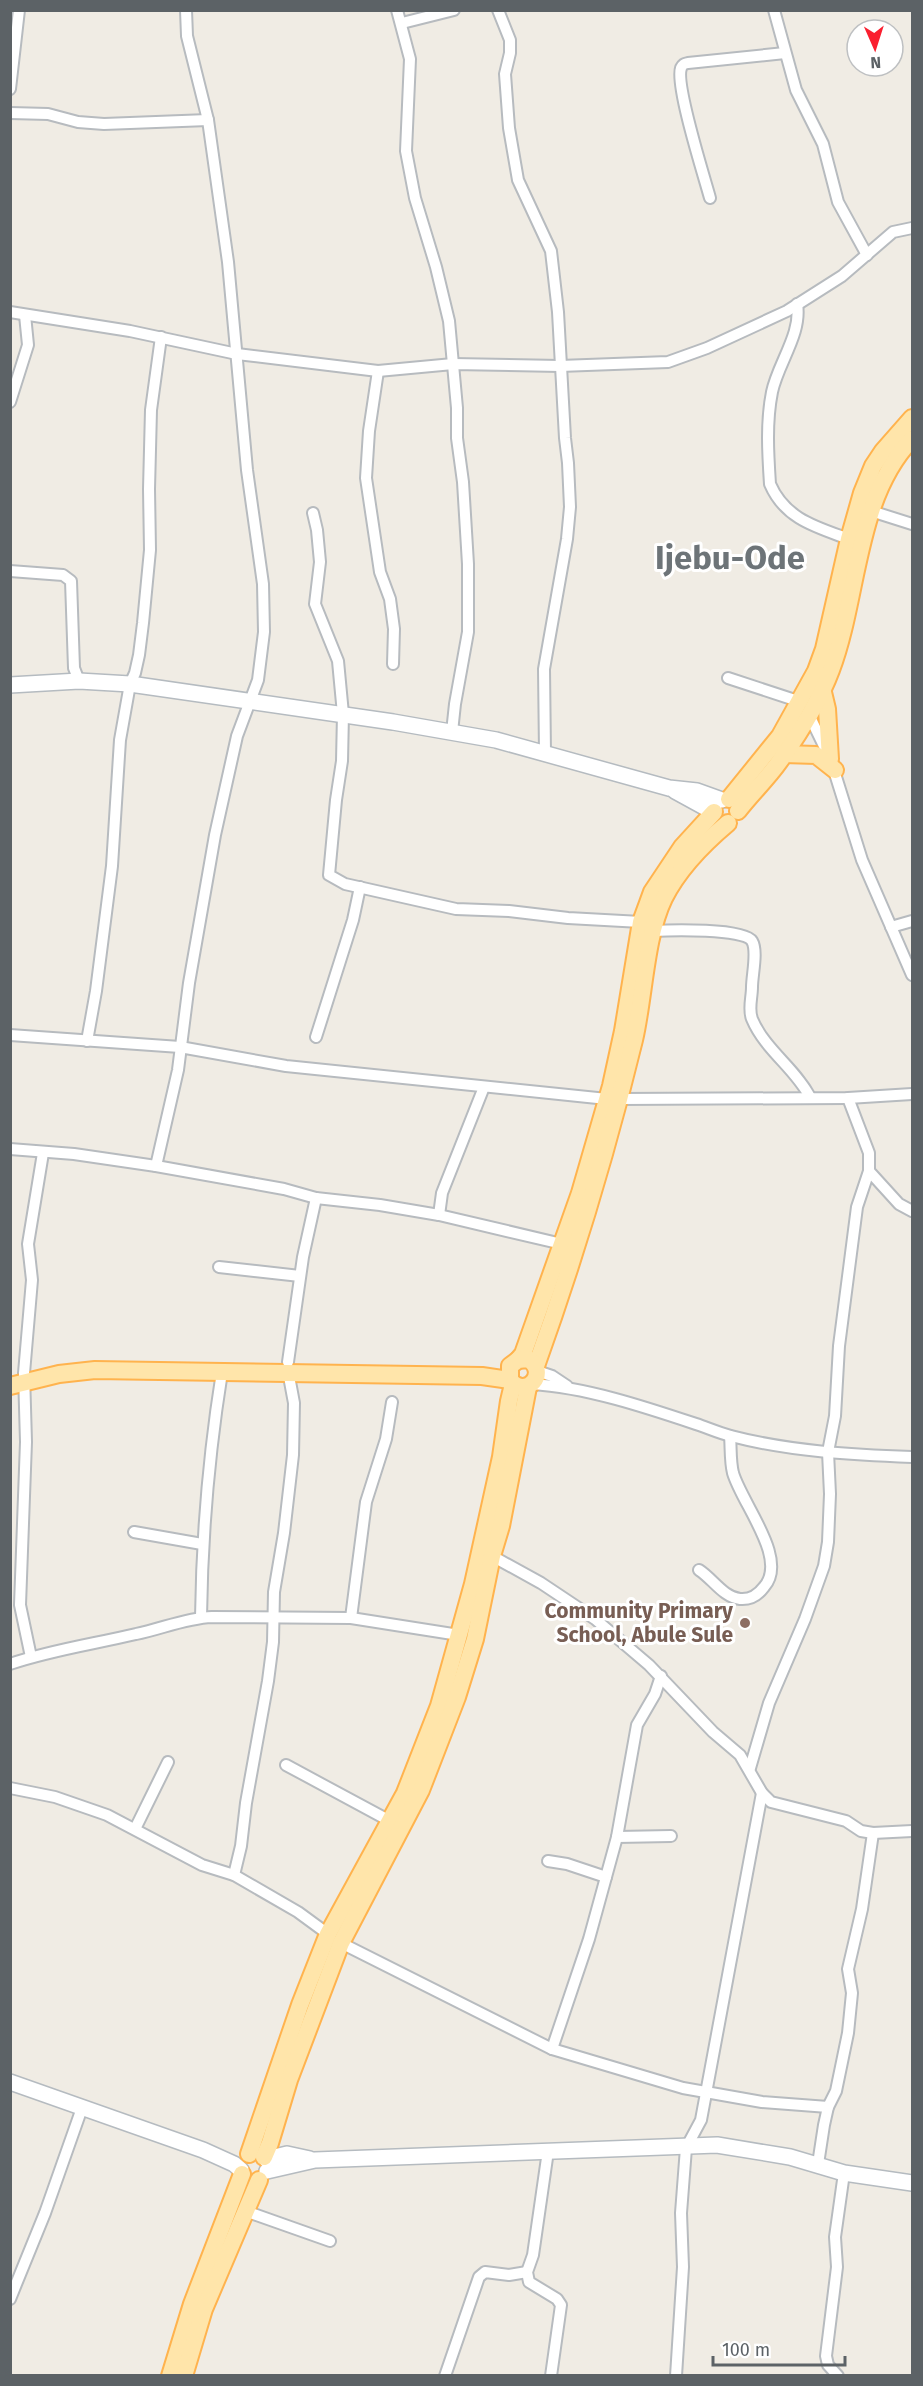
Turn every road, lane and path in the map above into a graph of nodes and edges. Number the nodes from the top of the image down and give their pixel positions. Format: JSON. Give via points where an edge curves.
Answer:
{"nodes":[{"id":1,"x":19,"y":10,"type":"edge"},
{"id":2,"x":186,"y":10,"type":"edge"},
{"id":3,"x":397,"y":10,"type":"edge"},
{"id":4,"x":454,"y":10,"type":"edge"},
{"id":5,"x":498,"y":10,"type":"edge"},
{"id":6,"x":774,"y":10,"type":"edge"},
{"id":7,"x":402,"y":23,"type":"junction"},
{"id":8,"x":785,"y":53,"type":"junction"},
{"id":9,"x":11,"y":76,"type":"edge"},
{"id":10,"x":10,"y":89,"type":"edge"},
{"id":11,"x":10,"y":113,"type":"edge"},
{"id":12,"x":208,"y":120,"type":"junction"},
{"id":13,"x":710,"y":198,"type":"dead end"},
{"id":14,"x":912,"y":228,"type":"edge"},
{"id":15,"x":867,"y":255,"type":"junction"},
{"id":16,"x":796,"y":304,"type":"junction"},
{"id":17,"x":10,"y":312,"type":"edge"},
{"id":18,"x":25,"y":315,"type":"junction"},
{"id":19,"x":160,"y":337,"type":"junction"},
{"id":20,"x":237,"y":354,"type":"junction"},
{"id":21,"x":453,"y":364,"type":"junction"},
{"id":22,"x":560,"y":366,"type":"junction"},
{"id":23,"x":378,"y":371,"type":"junction"},
{"id":24,"x":10,"y":402,"type":"edge"},
{"id":25,"x":912,"y":418,"type":"edge"},
{"id":26,"x":912,"y":439,"type":"edge"},
{"id":27,"x":872,"y":511,"type":"junction"},
{"id":28,"x":313,"y":513,"type":"dead end"},
{"id":29,"x":912,"y":524,"type":"edge"},
{"id":30,"x":849,"y":538,"type":"junction"},
{"id":31,"x":10,"y":571,"type":"edge"},
{"id":32,"x":393,"y":664,"type":"dead end"},
{"id":33,"x":728,"y":678,"type":"dead end"},
{"id":34,"x":79,"y":681,"type":"junction"},
{"id":35,"x":130,"y":684,"type":"junction"},
{"id":36,"x":10,"y":686,"type":"edge"},
{"id":37,"x":822,"y":688,"type":"junction"},
{"id":38,"x":250,"y":700,"type":"junction"},
{"id":39,"x":805,"y":709,"type":"junction"},
{"id":40,"x":343,"y":714,"type":"junction"},
{"id":41,"x":452,"y":732,"type":"junction"},
{"id":42,"x":545,"y":753,"type":"junction"},
{"id":43,"x":784,"y":754,"type":"junction"},
{"id":44,"x":833,"y":765,"type":"junction"},
{"id":45,"x":724,"y":809,"type":"junction"},
{"id":46,"x":360,"y":887,"type":"junction"},
{"id":47,"x":912,"y":921,"type":"edge"},
{"id":48,"x":647,"y":927,"type":"junction"},
{"id":49,"x":891,"y":927,"type":"junction"},
{"id":50,"x":912,"y":975,"type":"edge"},
{"id":51,"x":10,"y":1035,"type":"edge"},
{"id":52,"x":316,"y":1037,"type":"dead end"},
{"id":53,"x":87,"y":1041,"type":"junction"},
{"id":54,"x":180,"y":1047,"type":"junction"},
{"id":55,"x":484,"y":1087,"type":"junction"},
{"id":56,"x":912,"y":1094,"type":"edge"},
{"id":57,"x":810,"y":1097,"type":"junction"},
{"id":58,"x":848,"y":1098,"type":"junction"},
{"id":59,"x":613,"y":1099,"type":"junction"},
{"id":60,"x":10,"y":1149,"type":"edge"},
{"id":61,"x":43,"y":1153,"type":"junction"},
{"id":62,"x":156,"y":1166,"type":"junction"},
{"id":63,"x":869,"y":1171,"type":"junction"},
{"id":64,"x":316,"y":1198,"type":"junction"},
{"id":65,"x":912,"y":1211,"type":"edge"},
{"id":66,"x":439,"y":1215,"type":"junction"},
{"id":67,"x":562,"y":1244,"type":"junction"},
{"id":68,"x":219,"y":1267,"type":"dead end"},
{"id":69,"x":300,"y":1276,"type":"junction"},
{"id":70,"x":288,"y":1367,"type":"junction"},
{"id":71,"x":222,"y":1372,"type":"junction"},
{"id":72,"x":523,"y":1375,"type":"junction"},
{"id":73,"x":17,"y":1380,"type":"edge"},
{"id":74,"x":392,"y":1402,"type":"dead end"},
{"id":75,"x":730,"y":1436,"type":"junction"},
{"id":76,"x":828,"y":1452,"type":"junction"},
{"id":77,"x":912,"y":1457,"type":"edge"},
{"id":78,"x":134,"y":1532,"type":"dead end"},
{"id":79,"x":202,"y":1544,"type":"junction"},
{"id":80,"x":492,"y":1556,"type":"junction"},
{"id":81,"x":699,"y":1570,"type":"dead end"},
{"id":82,"x":273,"y":1616,"type":"junction"},
{"id":83,"x":201,"y":1617,"type":"junction"},
{"id":84,"x":351,"y":1618,"type":"junction"},
{"id":85,"x":459,"y":1635,"type":"junction"},
{"id":86,"x":31,"y":1657,"type":"junction"},
{"id":87,"x":10,"y":1664,"type":"edge"},
{"id":88,"x":661,"y":1676,"type":"junction"},
{"id":89,"x":168,"y":1762,"type":"dead end"},
{"id":90,"x":286,"y":1765,"type":"dead end"},
{"id":91,"x":750,"y":1768,"type":"junction"},
{"id":92,"x":10,"y":1788,"type":"edge"},
{"id":93,"x":762,"y":1793,"type":"junction"},
{"id":94,"x":390,"y":1821,"type":"junction"},
{"id":95,"x":135,"y":1829,"type":"junction"},
{"id":96,"x":912,"y":1831,"type":"edge"},
{"id":97,"x":873,"y":1833,"type":"junction"},
{"id":98,"x":671,"y":1836,"type":"dead end"},
{"id":99,"x":617,"y":1837,"type":"junction"},
{"id":100,"x":548,"y":1861,"type":"dead end"},
{"id":101,"x":234,"y":1875,"type":"junction"},
{"id":102,"x":606,"y":1877,"type":"junction"},
{"id":103,"x":335,"y":1939,"type":"junction"},
{"id":104,"x":552,"y":2049,"type":"junction"},
{"id":105,"x":10,"y":2082,"type":"edge"},
{"id":106,"x":706,"y":2092,"type":"junction"},
{"id":107,"x":828,"y":2107,"type":"junction"},
{"id":108,"x":82,"y":2108,"type":"junction"},
{"id":109,"x":686,"y":2148,"type":"junction"},
{"id":110,"x":548,"y":2151,"type":"junction"},
{"id":111,"x":818,"y":2164,"type":"junction"},
{"id":112,"x":254,"y":2165,"type":"junction"},
{"id":113,"x":844,"y":2173,"type":"junction"},
{"id":114,"x":912,"y":2183,"type":"edge"},
{"id":115,"x":245,"y":2211,"type":"junction"},
{"id":116,"x":330,"y":2241,"type":"dead end"},
{"id":117,"x":527,"y":2272,"type":"junction"},
{"id":118,"x":10,"y":2299,"type":"edge"},
{"id":119,"x":170,"y":2376,"type":"edge"},
{"id":120,"x":184,"y":2376,"type":"edge"},
{"id":121,"x":445,"y":2376,"type":"edge"},
{"id":122,"x":551,"y":2376,"type":"edge"},
{"id":123,"x":676,"y":2376,"type":"edge"},
{"id":124,"x":838,"y":2376,"type":"edge"}],
"edges":[{"from":1,"to":9,"type":"street"},
{"from":2,"to":12,"type":"street","via":[[187,36]]},
{"from":3,"to":7,"type":"street"},
{"from":4,"to":7,"type":"street"},
{"from":5,"to":22,"type":"street","via":[[510,40],[505,74],[518,180],[551,251]]},
{"from":6,"to":8,"type":"street"},
{"from":7,"to":21,"type":"street","via":[[410,59],[406,151],[448,321]]},
{"from":8,"to":13,"type":"street","via":[[683,65],[683,91]]},
{"from":8,"to":15,"type":"street","via":[[796,90],[822,144],[838,202]]},
{"from":9,"to":10,"type":"street"},
{"from":11,"to":12,"type":"street","via":[[48,114],[104,124]]},
{"from":12,"to":20,"type":"street"},
{"from":14,"to":15,"type":"street","via":[[893,232]]},
{"from":15,"to":16,"type":"street","via":[[842,276]]},
{"from":16,"to":22,"type":"street","via":[[668,362]]},
{"from":16,"to":30,"type":"street","via":[[797,325],[779,366],[769,410],[770,484],[775,496],[795,517]]},
{"from":17,"to":18,"type":"street"},
{"from":18,"to":19,"type":"street"},
{"from":18,"to":24,"type":"street","via":[[28,345]]},
{"from":19,"to":20,"type":"street"},
{"from":19,"to":35,"type":"street","via":[[151,410],[150,550],[139,655]]},
{"from":20,"to":23,"type":"street"},
{"from":20,"to":38,"type":"street","via":[[247,470],[263,584],[264,632],[258,680]]},
{"from":21,"to":22,"type":"street"},
{"from":21,"to":23,"type":"street"},
{"from":21,"to":41,"type":"street","via":[[469,604]]},
{"from":22,"to":42,"type":"street","via":[[570,507],[544,669]]},
{"from":23,"to":32,"type":"street","via":[[366,478],[380,572],[390,599]]},
{"from":25,"to":30,"type":"main road","via":[[873,466]]},
{"from":26,"to":27,"type":"main road","via":[[891,465]]},
{"from":27,"to":29,"type":"street"},
{"from":27,"to":37,"type":"main road","via":[[837,653]]},
{"from":28,"to":40,"type":"street","via":[[320,562],[315,604],[338,661]]},
{"from":30,"to":39,"type":"main road","via":[[824,650]]},
{"from":31,"to":34,"type":"street","via":[[63,575],[71,582],[74,668]]},
{"from":33,"to":39,"type":"street"},
{"from":34,"to":35,"type":"street"},
{"from":34,"to":36,"type":"street"},
{"from":35,"to":38,"type":"street"},
{"from":35,"to":53,"type":"street","via":[[120,740],[112,866]]},
{"from":37,"to":39,"type":"main road"},
{"from":37,"to":44,"type":"main road"},
{"from":38,"to":40,"type":"street"},
{"from":38,"to":54,"type":"street","via":[[237,736],[215,835]]},
{"from":39,"to":43,"type":"main road"},
{"from":39,"to":44,"type":"street"},
{"from":39,"to":45,"type":"main road"},
{"from":40,"to":41,"type":"street"},
{"from":40,"to":46,"type":"street","via":[[342,761],[329,875]]},
{"from":41,"to":42,"type":"street"},
{"from":42,"to":45,"type":"street","via":[[669,788],[697,791]]},
{"from":43,"to":44,"type":"main road","via":[[816,755]]},
{"from":43,"to":45,"type":"main road"},
{"from":44,"to":49,"type":"street","via":[[862,860]]},
{"from":45,"to":48,"type":"main road"},
{"from":46,"to":48,"type":"street","via":[[456,909]]},
{"from":46,"to":52,"type":"street"},
{"from":47,"to":49,"type":"street"},
{"from":48,"to":57,"type":"street","via":[[718,932],[746,936],[753,942],[756,956],[752,968],[752,1018],[778,1059],[802,1081]]},
{"from":48,"to":59,"type":"main road","via":[[635,1037]]},
{"from":49,"to":50,"type":"street"},
{"from":51,"to":53,"type":"street"},
{"from":53,"to":54,"type":"street"},
{"from":54,"to":55,"type":"street","via":[[286,1066]]},
{"from":54,"to":62,"type":"street"},
{"from":55,"to":59,"type":"street"},
{"from":55,"to":66,"type":"street","via":[[448,1174]]},
{"from":56,"to":58,"type":"street"},
{"from":57,"to":58,"type":"street"},
{"from":57,"to":59,"type":"street"},
{"from":58,"to":63,"type":"street","via":[[869,1153]]},
{"from":59,"to":67,"type":"main road"},
{"from":59,"to":72,"type":"main road","via":[[598,1180]]},
{"from":60,"to":61,"type":"street"},
{"from":61,"to":62,"type":"street"},
{"from":61,"to":73,"type":"street","via":[[28,1244],[32,1280]]},
{"from":62,"to":64,"type":"street"},
{"from":63,"to":65,"type":"street","via":[[899,1204]]},
{"from":63,"to":76,"type":"street","via":[[857,1208],[851,1248]]},
{"from":64,"to":66,"type":"street"},
{"from":64,"to":69,"type":"street"},
{"from":66,"to":67,"type":"street"},
{"from":67,"to":72,"type":"main road","via":[[523,1354]]},
{"from":68,"to":69,"type":"street"},
{"from":69,"to":70,"type":"street"},
{"from":70,"to":71,"type":"main road"},
{"from":70,"to":72,"type":"main road"},
{"from":70,"to":73,"type":"main road","via":[[84,1362]]},
{"from":70,"to":82,"type":"street","via":[[295,1424]]},
{"from":71,"to":73,"type":"main road","via":[[95,1370]]},
{"from":71,"to":79,"type":"street"},
{"from":72,"to":75,"type":"street"},
{"from":72,"to":80,"type":"main road","via":[[501,1526]]},
{"from":72,"to":85,"type":"main road","via":[[508,1401],[501,1457]]},
{"from":73,"to":86,"type":"street","via":[[26,1442],[20,1605]]},
{"from":74,"to":84,"type":"street","via":[[386,1439],[366,1502]]},
{"from":75,"to":76,"type":"street"},
{"from":75,"to":81,"type":"street","via":[[733,1471],[771,1554],[772,1571],[757,1596],[740,1599],[720,1589]]},
{"from":76,"to":77,"type":"street"},
{"from":76,"to":91,"type":"street","via":[[830,1494],[824,1566],[806,1619],[769,1703]]},
{"from":78,"to":79,"type":"street"},
{"from":79,"to":83,"type":"street"},
{"from":80,"to":88,"type":"street","via":[[595,1620]]},
{"from":80,"to":103,"type":"main road","via":[[475,1639],[434,1761],[402,1829]]},
{"from":82,"to":83,"type":"street"},
{"from":82,"to":84,"type":"street"},
{"from":82,"to":101,"type":"street","via":[[268,1681]]},
{"from":83,"to":86,"type":"street"},
{"from":84,"to":85,"type":"street"},
{"from":85,"to":94,"type":"main road","via":[[427,1740]]},
{"from":86,"to":87,"type":"street"},
{"from":88,"to":91,"type":"street"},
{"from":88,"to":99,"type":"street","via":[[637,1725]]},
{"from":89,"to":95,"type":"street"},
{"from":90,"to":94,"type":"street"},
{"from":91,"to":93,"type":"street"},
{"from":92,"to":95,"type":"street","via":[[82,1805]]},
{"from":93,"to":97,"type":"street","via":[[786,1808],[846,1821],[861,1831]]},
{"from":93,"to":106,"type":"street"},
{"from":94,"to":103,"type":"main road"},
{"from":95,"to":101,"type":"street","via":[[202,1865]]},
{"from":96,"to":97,"type":"street"},
{"from":97,"to":107,"type":"street","via":[[864,1899],[848,1969],[852,1993],[848,2033],[836,2091]]},
{"from":98,"to":99,"type":"street"},
{"from":99,"to":102,"type":"street"},
{"from":100,"to":102,"type":"street"},
{"from":101,"to":103,"type":"street","via":[[298,1912]]},
{"from":102,"to":104,"type":"street"},
{"from":103,"to":104,"type":"street"},
{"from":103,"to":112,"type":"main road","via":[[270,2143]]},
{"from":104,"to":106,"type":"street"},
{"from":105,"to":108,"type":"street"},
{"from":106,"to":107,"type":"street","via":[[762,2102]]},
{"from":106,"to":109,"type":"street","via":[[701,2120]]},
{"from":107,"to":111,"type":"street"},
{"from":108,"to":112,"type":"street","via":[[186,2144],[234,2152]]},
{"from":108,"to":118,"type":"street"},
{"from":109,"to":110,"type":"street"},
{"from":109,"to":111,"type":"street","via":[[745,2148]]},
{"from":109,"to":123,"type":"street"},
{"from":110,"to":112,"type":"street"},
{"from":110,"to":117,"type":"street","via":[[533,2255]]},
{"from":111,"to":113,"type":"street"},
{"from":112,"to":115,"type":"main road"},
{"from":112,"to":119,"type":"main road","via":[[199,2284]]},
{"from":113,"to":114,"type":"street"},
{"from":113,"to":124,"type":"street","via":[[826,2356],[828,2366]]},
{"from":115,"to":116,"type":"street"},
{"from":115,"to":120,"type":"main road","via":[[204,2309]]},
{"from":117,"to":121,"type":"street","via":[[485,2272],[478,2277]]},
{"from":117,"to":122,"type":"street","via":[[529,2282],[561,2305]]}]}
